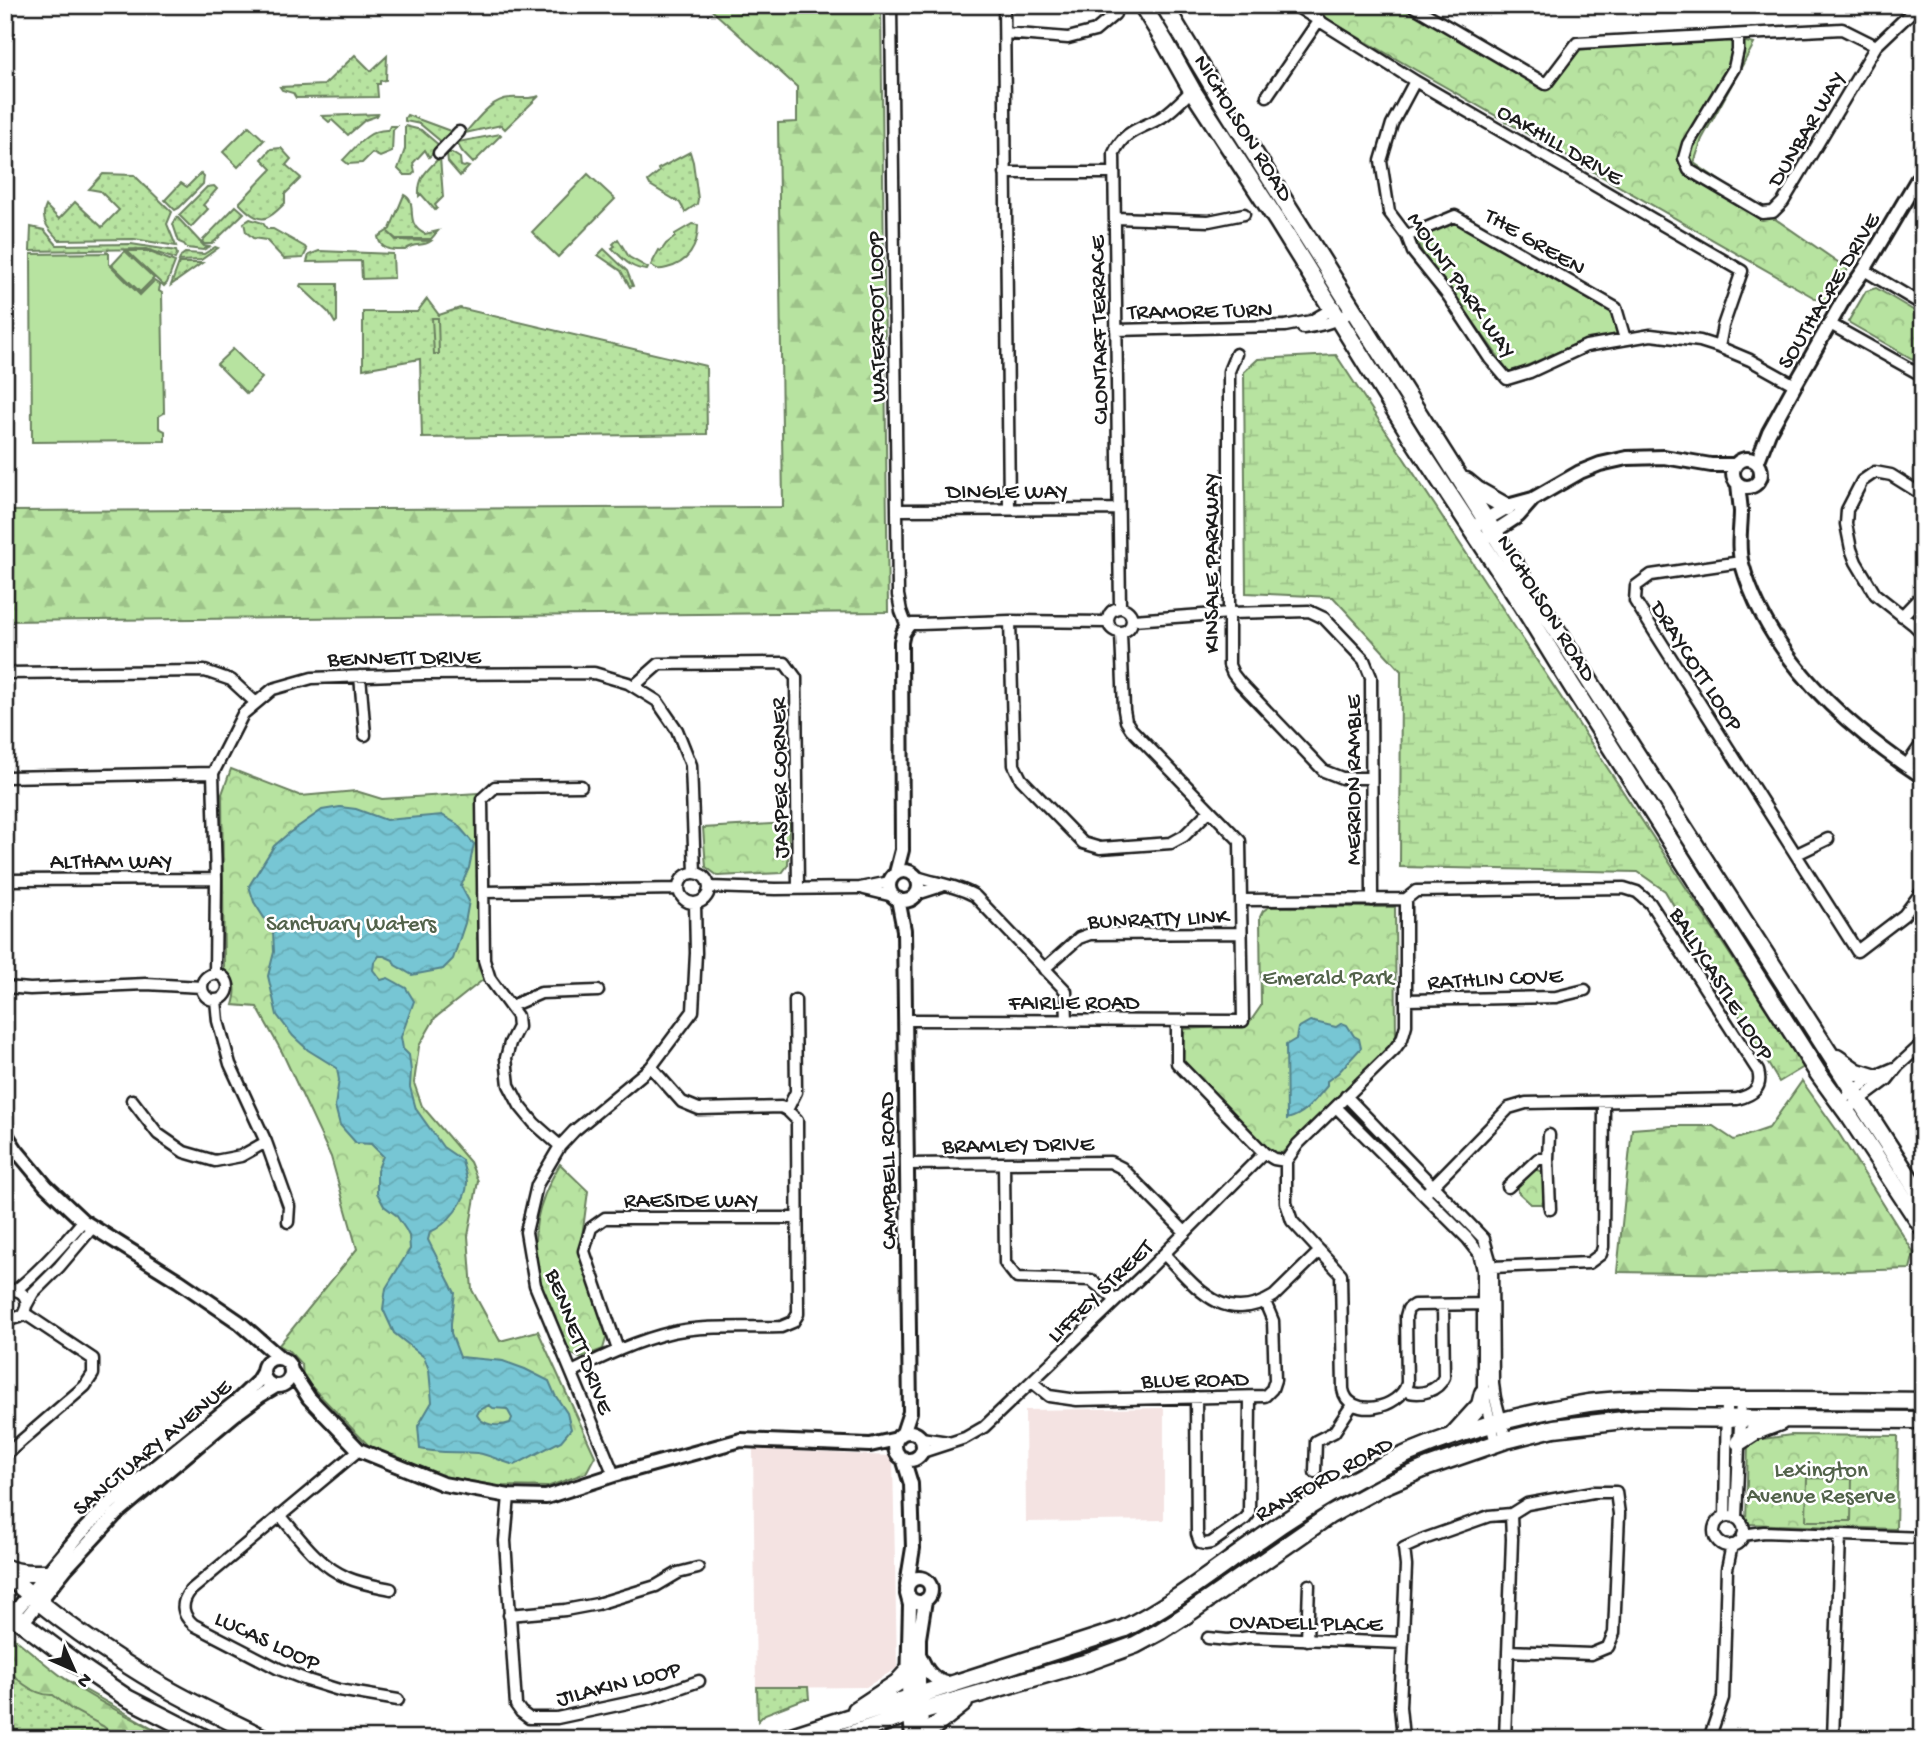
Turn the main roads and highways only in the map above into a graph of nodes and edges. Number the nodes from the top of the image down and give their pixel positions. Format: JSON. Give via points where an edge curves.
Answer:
{"nodes":[{"id":1,"x":1142,"y":5,"type":"edge"},
{"id":2,"x":1164,"y":5,"type":"edge"},
{"id":3,"x":1456,"y":472,"type":"junction"},
{"id":4,"x":1507,"y":507,"type":"road end"},
{"id":5,"x":1830,"y":1053,"type":"junction"},
{"id":6,"x":1873,"y":1077,"type":"road end"},
{"id":7,"x":1923,"y":1199,"type":"edge"},
{"id":8,"x":1923,"y":1228,"type":"edge"},
{"id":9,"x":1483,"y":1392,"type":"road end"},
{"id":10,"x":1923,"y":1395,"type":"edge"},
{"id":11,"x":1905,"y":1401,"type":"junction"},
{"id":12,"x":1923,"y":1401,"type":"edge"},
{"id":13,"x":1792,"y":1418,"type":"junction"},
{"id":14,"x":1923,"y":1420,"type":"edge"},
{"id":15,"x":1449,"y":1438,"type":"junction"},
{"id":16,"x":1739,"y":1442,"type":"road end"},
{"id":17,"x":5,"y":1571,"type":"edge"},
{"id":18,"x":47,"y":1573,"type":"road end"},
{"id":19,"x":13,"y":1616,"type":"edge"},
{"id":20,"x":909,"y":1670,"type":"road end"},
{"id":21,"x":975,"y":1695,"type":"junction"},
{"id":22,"x":915,"y":1704,"type":"junction"},
{"id":23,"x":839,"y":1721,"type":"junction"},
{"id":24,"x":207,"y":1739,"type":"edge"},
{"id":25,"x":266,"y":1739,"type":"edge"},
{"id":26,"x":782,"y":1739,"type":"edge"},
{"id":27,"x":836,"y":1739,"type":"edge"},
{"id":28,"x":923,"y":1739,"type":"edge"}],
"edges":[{"from":1,"to":8,"type":"main road","name":"NICHOLSON ROAD","via":[[1414,441],[1818,1073]]},
{"from":2,"to":3,"type":"main road","name":"NICHOLSON ROAD"},
{"from":3,"to":4,"type":"main road"},
{"from":3,"to":5,"type":"main road","name":"NICHOLSON ROAD"},
{"from":5,"to":6,"type":"main road"},
{"from":5,"to":7,"type":"main road","name":"NICHOLSON ROAD"},
{"from":9,"to":15,"type":"main road","via":[[1480,1405]]},
{"from":10,"to":11,"type":"main road"},
{"from":11,"to":12,"type":"main road","name":"RANFORD ROAD"},
{"from":11,"to":15,"type":"main road","name":"RANFORD ROAD","via":[[1591,1403],[1518,1417]]},
{"from":13,"to":14,"type":"main road","name":"RANFORD ROAD"},
{"from":13,"to":16,"type":"main road"},
{"from":13,"to":21,"type":"main road","name":"RANFORD ROAD","via":[[1641,1418],[1554,1428],[1501,1441],[1381,1487],[1135,1645]]},
{"from":15,"to":22,"type":"main road","name":"RANFORD ROAD","via":[[1388,1463],[1305,1508],[1137,1622],[959,1682]]},
{"from":17,"to":18,"type":"main road"},
{"from":17,"to":25,"type":"main road","via":[[78,1633],[122,1662]]},
{"from":19,"to":24,"type":"main road","via":[[127,1698]]},
{"from":20,"to":23,"type":"main road"},
{"from":21,"to":22,"type":"main road","name":"RANFORD ROAD"},
{"from":21,"to":28,"type":"main road"},
{"from":22,"to":23,"type":"main road","name":"RANFORD ROAD"},
{"from":22,"to":27,"type":"main road","name":"RANFORD ROAD"},
{"from":23,"to":26,"type":"main road","name":"RANFORD ROAD"}]}
